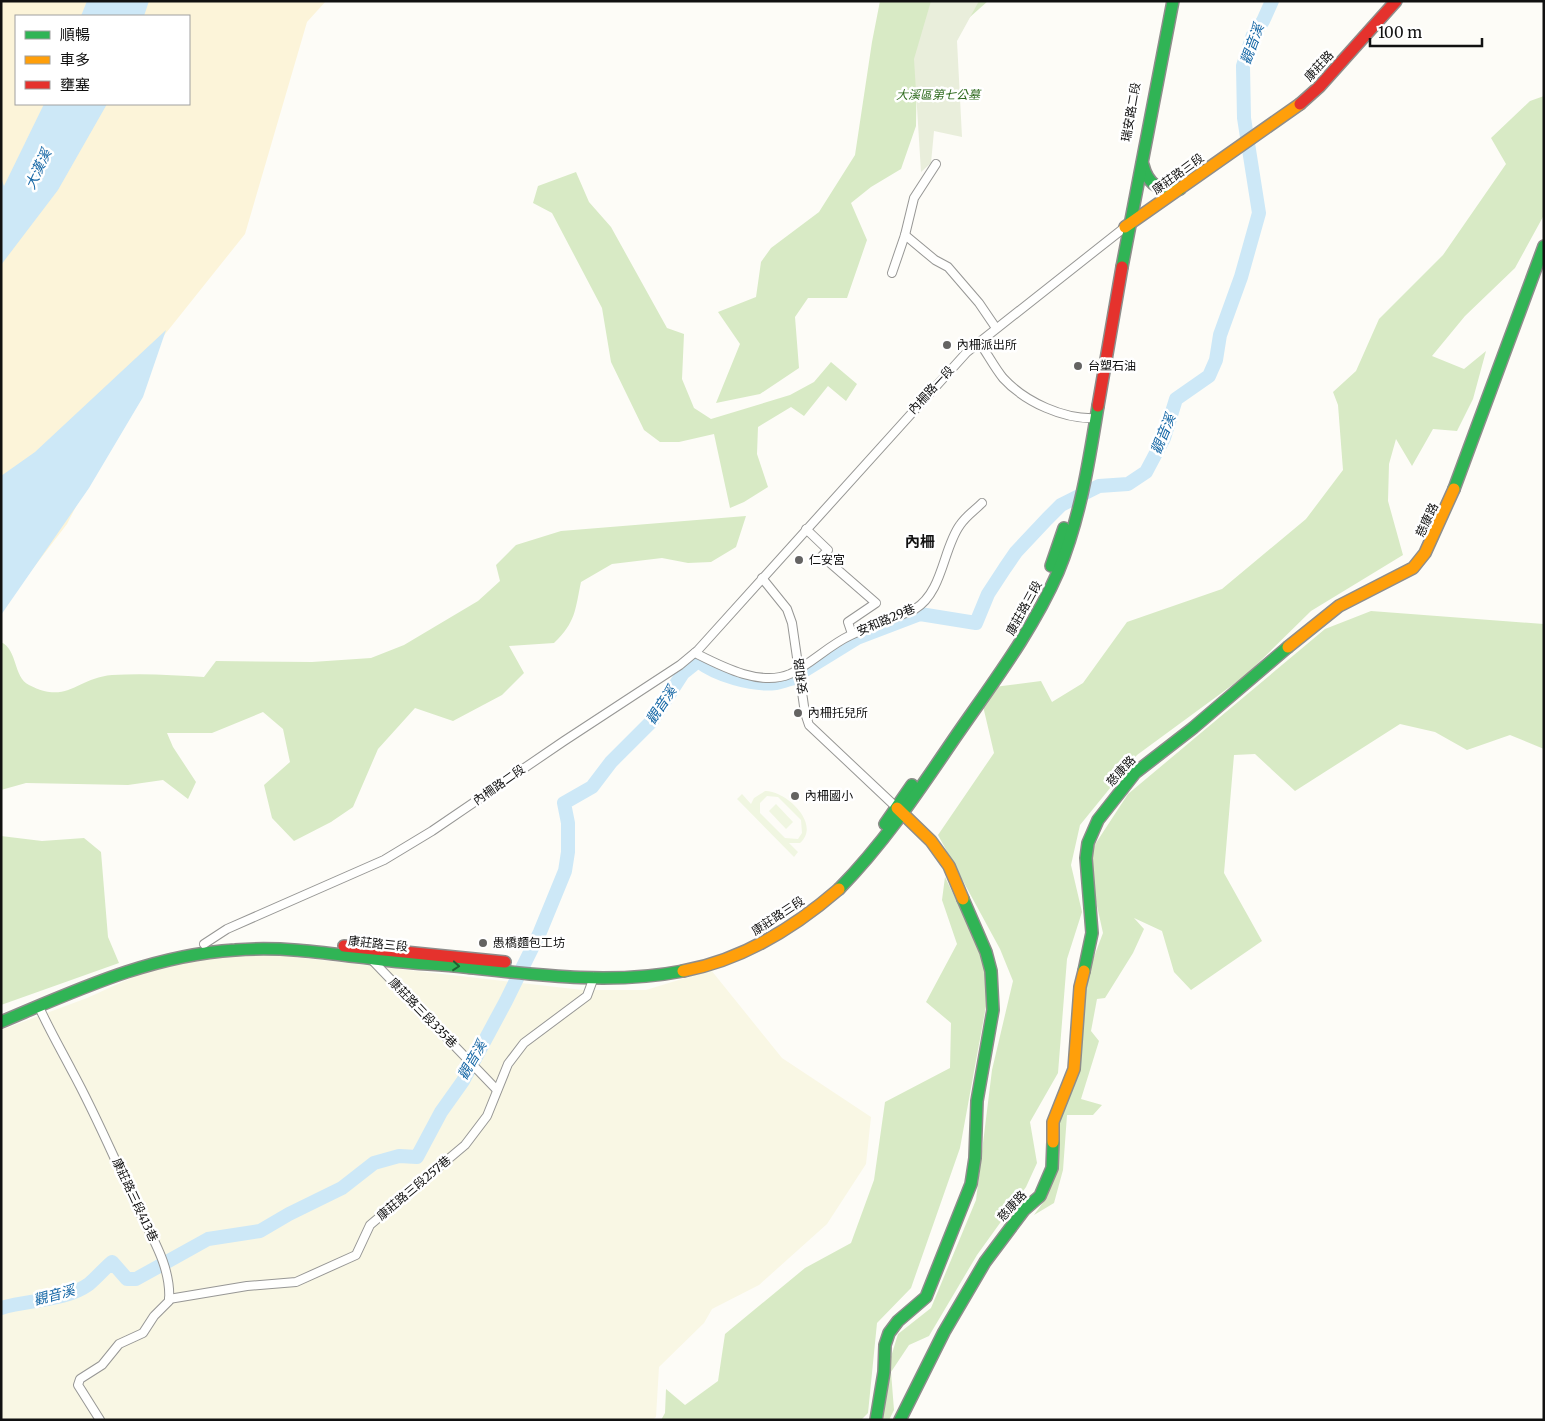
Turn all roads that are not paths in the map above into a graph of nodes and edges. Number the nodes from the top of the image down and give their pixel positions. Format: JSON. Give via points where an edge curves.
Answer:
{"nodes":[{"id":1,"x":1165,"y":1,"type":"edge"},
{"id":2,"x":1173,"y":1,"type":"edge"},
{"id":3,"x":1396,"y":1,"type":"edge"},
{"id":4,"x":1242,"y":147,"type":"joint"},
{"id":5,"x":936,"y":164,"type":"dead end"},
{"id":6,"x":1144,"y":165,"type":"junction"},
{"id":7,"x":1180,"y":190,"type":"junction"},
{"id":8,"x":1128,"y":226,"type":"junction"},
{"id":9,"x":906,"y":235,"type":"junction"},
{"id":10,"x":1544,"y":246,"type":"edge"},
{"id":11,"x":892,"y":273,"type":"dead end"},
{"id":12,"x":996,"y":328,"type":"junction"},
{"id":13,"x":979,"y":342,"type":"junction"},
{"id":14,"x":1093,"y":418,"type":"junction"},
{"id":15,"x":982,"y":502,"type":"dead end"},
{"id":16,"x":806,"y":529,"type":"junction"},
{"id":17,"x":762,"y":578,"type":"junction"},
{"id":18,"x":852,"y":634,"type":"junction"},
{"id":19,"x":695,"y":653,"type":"junction"},
{"id":20,"x":800,"y":667,"type":"junction"},
{"id":21,"x":899,"y":810,"type":"junction"},
{"id":22,"x":204,"y":944,"type":"junction"},
{"id":23,"x":369,"y":958,"type":"junction"},
{"id":24,"x":594,"y":977,"type":"junction"},
{"id":25,"x":39,"y":1007,"type":"junction"},
{"id":26,"x":1,"y":1014,"type":"edge"},
{"id":27,"x":1,"y":1022,"type":"edge"},
{"id":28,"x":497,"y":1090,"type":"junction"},
{"id":29,"x":169,"y":1299,"type":"junction"},
{"id":30,"x":100,"y":1420,"type":"edge"},
{"id":31,"x":876,"y":1420,"type":"edge"},
{"id":32,"x":900,"y":1420,"type":"edge"}],
"edges":[{"from":1,"to":8,"type":"main road","name":"瑞安路二段"},
{"from":2,"to":6,"type":"main road","name":"瑞安路二段"},
{"from":3,"to":4,"type":"main road","name":"康莊路","via":[[1319,87]]},
{"from":4,"to":7,"type":"main road","name":"康莊路三段"},
{"from":5,"to":9,"type":"street","via":[[914,198]]},
{"from":6,"to":7,"type":"main road","via":[[1145,176],[1151,184],[1160,190]]},
{"from":6,"to":8,"type":"main road","name":"瑞安路二段"},
{"from":7,"to":8,"type":"main road","name":"康莊路三段"},
{"from":8,"to":12,"type":"street","name":"內柵路一段"},
{"from":8,"to":14,"type":"main road","name":"康莊路三段"},
{"from":9,"to":11,"type":"street"},
{"from":9,"to":12,"type":"street","via":[[948,267]]},
{"from":10,"to":32,"type":"main road","name":"慈康路","via":[[1448,509],[1425,553],[1413,568],[1339,606],[1309,629],[1136,773],[1098,820],[1088,843],[1086,858],[1092,933],[1080,987],[1074,1069],[1053,1122],[1052,1168],[1040,1196],[1024,1210],[985,1262],[944,1332]]},
{"from":12,"to":13,"type":"street","name":"內柵路一段"},
{"from":13,"to":14,"type":"street","via":[[1003,378],[1032,401],[1064,415]]},
{"from":13,"to":16,"type":"street","name":"內柵路一段","via":[[930,391]]},
{"from":14,"to":21,"type":"main road","name":"康莊路三段","via":[[1074,510],[1033,608]]},
{"from":15,"to":18,"type":"street","name":"安和路29巷","via":[[959,525],[936,582],[923,604]]},
{"from":16,"to":17,"type":"street","name":"內柵路一段"},
{"from":16,"to":18,"type":"street","via":[[828,550],[822,556],[876,603],[848,622]]},
{"from":17,"to":19,"type":"street","name":"內柵路二段"},
{"from":17,"to":20,"type":"street","name":"安和路","via":[[787,609]]},
{"from":18,"to":20,"type":"street","name":"安和路29巷"},
{"from":19,"to":20,"type":"street","name":"安和路29巷","via":[[749,675],[774,678]]},
{"from":19,"to":22,"type":"street","name":"內柵路二段","via":[[384,860],[227,929]]},
{"from":20,"to":21,"type":"street","name":"安和路","via":[[809,725]]},
{"from":21,"to":22,"type":"main road","name":"康莊路三段","via":[[857,859],[811,902],[735,949],[687,964],[631,971],[596,970],[341,946],[259,941]]},
{"from":21,"to":24,"type":"main road","name":"康莊路三段","via":[[875,851],[846,882],[814,910],[763,943],[712,966],[659,976]]},
{"from":21,"to":31,"type":"main road","via":[[931,841],[949,866],[986,952],[991,971],[993,1010],[977,1101],[975,1158],[970,1184],[926,1297],[889,1333]]},
{"from":22,"to":26,"type":"main road","name":"康莊路三段","via":[[148,957]]},
{"from":23,"to":24,"type":"main road","name":"康莊路三段","one_way":true},
{"from":23,"to":25,"type":"main road","name":"康莊路三段","via":[[256,949],[191,954],[134,968]]},
{"from":23,"to":28,"type":"street","name":"康莊路三段335巷"},
{"from":24,"to":28,"type":"street","name":"康莊路三段257巷","via":[[587,996],[524,1043],[508,1064]]},
{"from":25,"to":27,"type":"main road","name":"康莊路三段"},
{"from":25,"to":29,"type":"street","name":"康莊路三段413巷","via":[[151,1231],[164,1268]]},
{"from":28,"to":29,"type":"street","name":"康莊路三段257巷","via":[[487,1116],[465,1145],[370,1225],[356,1255],[296,1282],[247,1286]]},
{"from":29,"to":30,"type":"street","via":[[143,1333],[119,1344],[102,1365],[80,1379],[78,1385]]}]}
